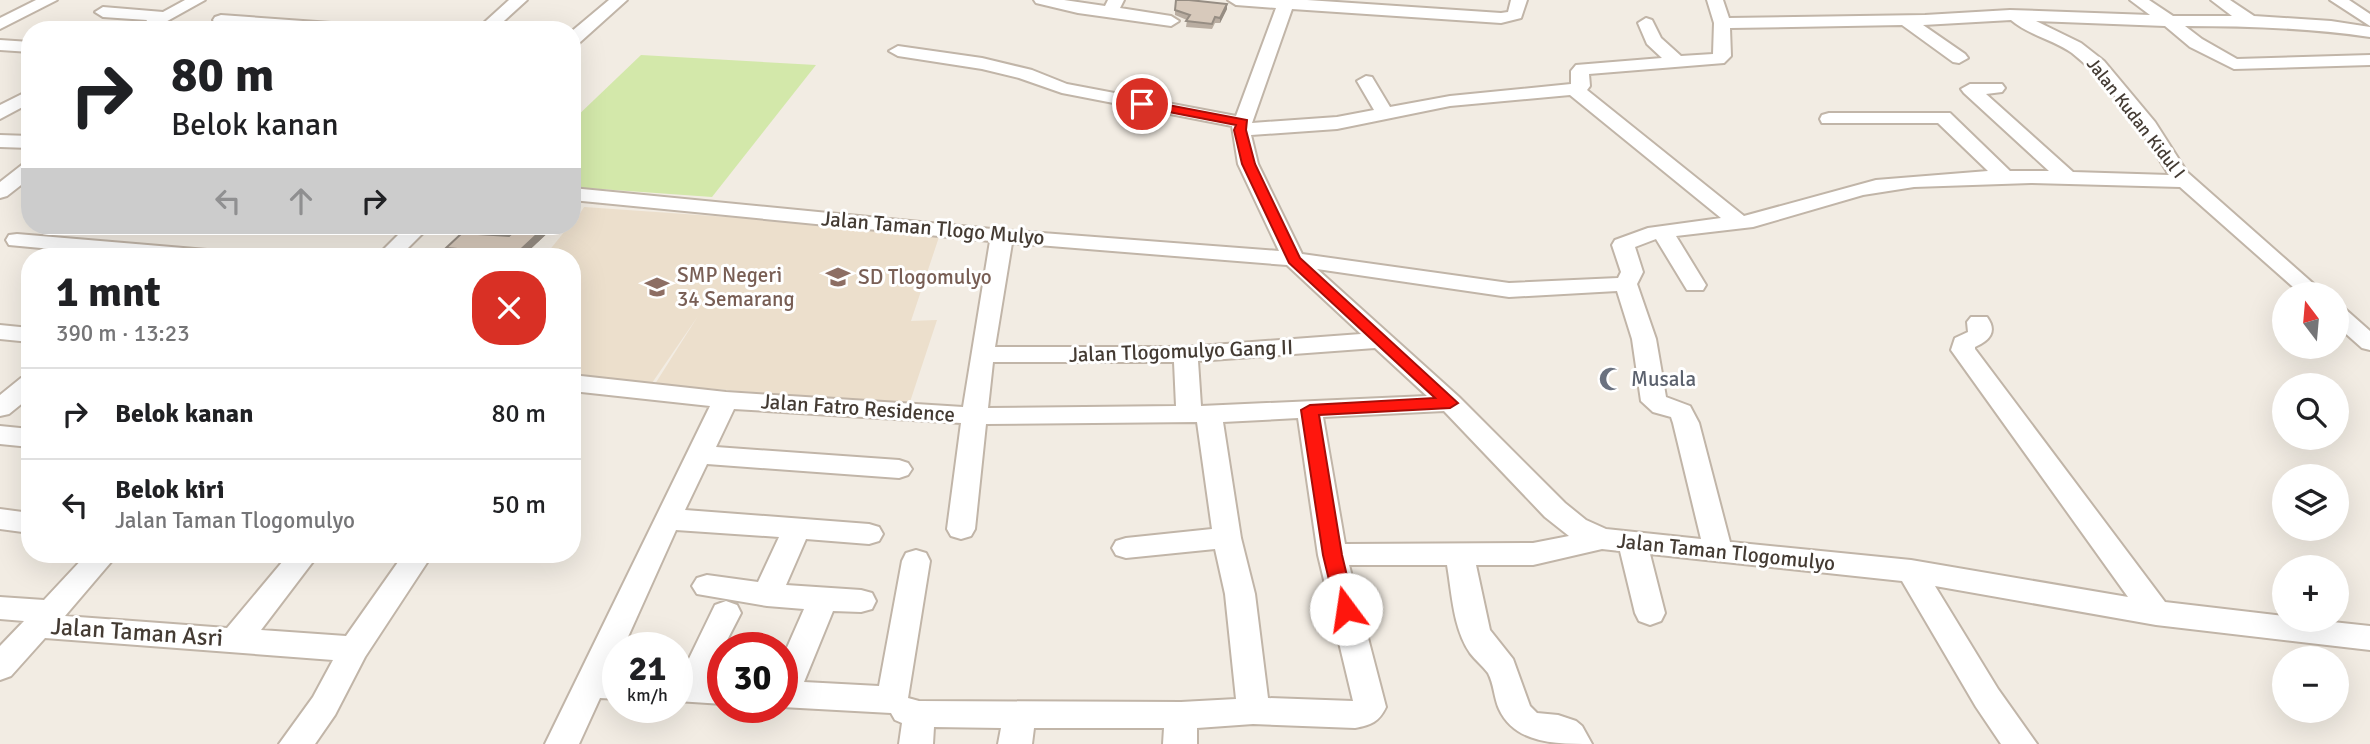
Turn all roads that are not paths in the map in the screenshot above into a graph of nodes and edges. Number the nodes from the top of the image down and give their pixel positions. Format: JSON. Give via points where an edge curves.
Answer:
{"nodes":[{"id":1,"x":49,"y":0,"type":"edge"},
{"id":2,"x":197,"y":0,"type":"edge"},
{"id":3,"x":519,"y":0,"type":"edge"},
{"id":4,"x":619,"y":0,"type":"edge"},
{"id":5,"x":1042,"y":0,"type":"edge"},
{"id":6,"x":1236,"y":0,"type":"edge"},
{"id":7,"x":1520,"y":0,"type":"edge"},
{"id":8,"x":1715,"y":0,"type":"edge"},
{"id":9,"x":1990,"y":0,"type":"edge"},
{"id":10,"x":2138,"y":0,"type":"edge"},
{"id":11,"x":2219,"y":0,"type":"edge"},
{"id":12,"x":2338,"y":0,"type":"edge"},
{"id":13,"x":1286,"y":3,"type":"edge"},
{"id":14,"x":1113,"y":5,"type":"edge"},
{"id":15,"x":103,"y":12,"type":"dead end"},
{"id":16,"x":2010,"y":15,"type":"junction"},
{"id":17,"x":166,"y":17,"type":"junction"},
{"id":18,"x":221,"y":20,"type":"dead end"},
{"id":19,"x":159,"y":21,"type":"edge"},
{"id":20,"x":226,"y":21,"type":"edge"},
{"id":21,"x":494,"y":21,"type":"edge"},
{"id":22,"x":1171,"y":21,"type":"dead end"},
{"id":23,"x":1908,"y":21,"type":"junction"},
{"id":24,"x":2169,"y":21,"type":"junction"},
{"id":25,"x":2249,"y":21,"type":"junction"},
{"id":26,"x":2370,"y":21,"type":"edge"},
{"id":27,"x":1646,"y":23,"type":"dead end"},
{"id":28,"x":1722,"y":23,"type":"junction"},
{"id":29,"x":0,"y":24,"type":"edge"},
{"id":30,"x":2332,"y":26,"type":"junction"},
{"id":31,"x":581,"y":32,"type":"edge"},
{"id":32,"x":2370,"y":32,"type":"edge"},
{"id":33,"x":0,"y":45,"type":"edge"},
{"id":34,"x":21,"y":46,"type":"edge"},
{"id":35,"x":898,"y":51,"type":"dead end"},
{"id":36,"x":2370,"y":51,"type":"edge"},
{"id":37,"x":1959,"y":58,"type":"dead end"},
{"id":38,"x":2370,"y":60,"type":"edge"},
{"id":39,"x":1676,"y":61,"type":"junction"},
{"id":40,"x":1366,"y":81,"type":"dead end"},
{"id":41,"x":1996,"y":88,"type":"dead end"},
{"id":42,"x":1574,"y":89,"type":"junction"},
{"id":43,"x":21,"y":100,"type":"edge"},
{"id":44,"x":0,"y":113,"type":"edge"},
{"id":45,"x":1384,"y":114,"type":"junction"},
{"id":46,"x":1829,"y":119,"type":"dead end"},
{"id":47,"x":1241,"y":126,"type":"junction"},
{"id":48,"x":0,"y":141,"type":"edge"},
{"id":49,"x":21,"y":142,"type":"edge"},
{"id":50,"x":21,"y":175,"type":"edge"},
{"id":51,"x":2006,"y":178,"type":"junction"},
{"id":52,"x":2069,"y":179,"type":"junction"},
{"id":53,"x":2186,"y":181,"type":"junction"},
{"id":54,"x":0,"y":192,"type":"edge"},
{"id":55,"x":581,"y":195,"type":"edge"},
{"id":56,"x":1739,"y":222,"type":"junction"},
{"id":57,"x":1663,"y":233,"type":"junction"},
{"id":58,"x":24,"y":235,"type":"edge"},
{"id":59,"x":410,"y":235,"type":"edge"},
{"id":60,"x":1002,"y":236,"type":"junction"},
{"id":61,"x":8,"y":246,"type":"edge"},
{"id":62,"x":38,"y":248,"type":"edge"},
{"id":63,"x":396,"y":248,"type":"edge"},
{"id":64,"x":1294,"y":260,"type":"junction"},
{"id":65,"x":2300,"y":282,"type":"edge"},
{"id":66,"x":1626,"y":284,"type":"junction"},
{"id":67,"x":1695,"y":285,"type":"dead end"},
{"id":68,"x":1979,"y":322,"type":"dead end"},
{"id":69,"x":2349,"y":324,"type":"edge"},
{"id":70,"x":0,"y":332,"type":"edge"},
{"id":71,"x":21,"y":334,"type":"edge"},
{"id":72,"x":1380,"y":340,"type":"junction"},
{"id":73,"x":2370,"y":343,"type":"edge"},
{"id":74,"x":1186,"y":354,"type":"junction"},
{"id":75,"x":982,"y":355,"type":"junction"},
{"id":76,"x":581,"y":384,"type":"edge"},
{"id":77,"x":21,"y":391,"type":"edge"},
{"id":78,"x":726,"y":400,"type":"junction"},
{"id":79,"x":1450,"y":403,"type":"junction"},
{"id":80,"x":0,"y":408,"type":"edge"},
{"id":81,"x":1310,"y":410,"type":"junction"},
{"id":82,"x":1199,"y":413,"type":"junction"},
{"id":83,"x":976,"y":416,"type":"junction"},
{"id":84,"x":0,"y":435,"type":"edge"},
{"id":85,"x":21,"y":437,"type":"edge"},
{"id":86,"x":700,"y":455,"type":"junction"},
{"id":87,"x":899,"y":469,"type":"dead end"},
{"id":88,"x":0,"y":519,"type":"edge"},
{"id":89,"x":667,"y":519,"type":"junction"},
{"id":90,"x":21,"y":522,"type":"edge"},
{"id":91,"x":797,"y":528,"type":"junction"},
{"id":92,"x":961,"y":530,"type":"dead end"},
{"id":93,"x":869,"y":534,"type":"dead end"},
{"id":94,"x":1227,"y":538,"type":"junction"},
{"id":95,"x":1602,"y":539,"type":"junction"},
{"id":96,"x":1633,"y":544,"type":"junction"},
{"id":97,"x":1126,"y":548,"type":"dead end"},
{"id":98,"x":1718,"y":551,"type":"junction"},
{"id":99,"x":1332,"y":555,"type":"junction"},
{"id":100,"x":1460,"y":555,"type":"junction"},
{"id":101,"x":916,"y":561,"type":"dead end"},
{"id":102,"x":96,"y":563,"type":"edge"},
{"id":103,"x":298,"y":563,"type":"edge"},
{"id":104,"x":413,"y":563,"type":"edge"},
{"id":105,"x":1911,"y":571,"type":"junction"},
{"id":106,"x":707,"y":586,"type":"dead end"},
{"id":107,"x":767,"y":595,"type":"junction"},
{"id":108,"x":823,"y":598,"type":"junction"},
{"id":109,"x":860,"y":601,"type":"dead end"},
{"id":110,"x":0,"y":608,"type":"edge"},
{"id":111,"x":726,"y":613,"type":"dead end"},
{"id":112,"x":1650,"y":613,"type":"dead end"},
{"id":113,"x":2156,"y":613,"type":"junction"},
{"id":114,"x":45,"y":619,"type":"junction"},
{"id":115,"x":624,"y":632,"type":"edge"},
{"id":116,"x":2370,"y":638,"type":"edge"},
{"id":117,"x":236,"y":639,"type":"junction"},
{"id":118,"x":354,"y":649,"type":"junction"},
{"id":119,"x":798,"y":658,"type":"edge"},
{"id":120,"x":0,"y":667,"type":"edge"},
{"id":121,"x":693,"y":673,"type":"edge"},
{"id":122,"x":602,"y":688,"type":"edge"},
{"id":123,"x":798,"y":697,"type":"edge"},
{"id":124,"x":1253,"y":711,"type":"junction"},
{"id":125,"x":909,"y":719,"type":"edge"},
{"id":126,"x":1180,"y":729,"type":"edge"},
{"id":127,"x":1017,"y":730,"type":"edge"},
{"id":128,"x":296,"y":744,"type":"edge"},
{"id":129,"x":562,"y":744,"type":"edge"},
{"id":130,"x":1575,"y":744,"type":"edge"},
{"id":131,"x":2020,"y":744,"type":"edge"}],
"edges":[{"from":1,"to":29,"type":"street"},
{"from":2,"to":17,"type":"street"},
{"from":3,"to":21,"type":"street"},
{"from":4,"to":31,"type":"street"},
{"from":5,"to":14,"type":"street","via":[[1078,8]]},
{"from":6,"to":13,"type":"street"},
{"from":7,"to":13,"type":"street","via":[[1515,15],[1501,18]]},
{"from":8,"to":28,"type":"street"},
{"from":9,"to":16,"type":"street","name":"Jalan Kudan Kidul I"},
{"from":10,"to":24,"type":"street"},
{"from":11,"to":25,"type":"street"},
{"from":12,"to":26,"type":"street"},
{"from":13,"to":47,"type":"street"},
{"from":14,"to":22,"type":"street","via":[[1134,21]]},
{"from":15,"to":17,"type":"street"},
{"from":16,"to":23,"type":"street"},
{"from":16,"to":24,"type":"street"},
{"from":16,"to":53,"type":"street","name":"Jalan Kudan Kidul I","via":[[2075,47],[2098,65]]},
{"from":17,"to":19,"type":"street"},
{"from":18,"to":20,"type":"street"},
{"from":23,"to":28,"type":"street"},
{"from":23,"to":37,"type":"street"},
{"from":24,"to":25,"type":"street"},
{"from":24,"to":38,"type":"street","via":[[2234,64]]},
{"from":25,"to":30,"type":"street"},
{"from":27,"to":39,"type":"street","via":[[1653,40]]},
{"from":28,"to":39,"type":"street","via":[[1722,56]]},
{"from":30,"to":32,"type":"street"},
{"from":30,"to":36,"type":"street"},
{"from":33,"to":34,"type":"street"},
{"from":35,"to":47,"type":"street"},
{"from":39,"to":42,"type":"street","via":[[1582,69],[1581,86]]},
{"from":40,"to":45,"type":"street"},
{"from":41,"to":52,"type":"street","via":[[1970,89]]},
{"from":42,"to":45,"type":"street","via":[[1460,99]]},
{"from":42,"to":56,"type":"street"},
{"from":43,"to":44,"type":"street"},
{"from":45,"to":47,"type":"street","via":[[1326,124]]},
{"from":46,"to":51,"type":"street","via":[[1943,117]]},
{"from":47,"to":64,"type":"street","via":[[1248,164]]},
{"from":48,"to":49,"type":"street"},
{"from":50,"to":54,"type":"street"},
{"from":51,"to":52,"type":"street"},
{"from":51,"to":56,"type":"street","via":[[1877,186]]},
{"from":52,"to":53,"type":"street"},
{"from":53,"to":65,"type":"street","name":"Jalan Kudan Kidul I"},
{"from":55,"to":60,"type":"street","name":"Jalan Taman Tlogo Mulyo"},
{"from":56,"to":57,"type":"street"},
{"from":57,"to":66,"type":"street","via":[[1640,236],[1623,245],[1632,272]]},
{"from":57,"to":67,"type":"street"},
{"from":58,"to":61,"type":"street"},
{"from":59,"to":63,"type":"street"},
{"from":60,"to":64,"type":"street","name":"Jalan Taman Tlogo Mulyo"},
{"from":60,"to":75,"type":"street","name":"Jalan Fatro Residence"},
{"from":61,"to":62,"type":"street"},
{"from":64,"to":66,"type":"street","via":[[1509,289]]},
{"from":64,"to":72,"type":"street","name":"Jalan Taman Tlogomulyo"},
{"from":66,"to":98,"type":"street","via":[[1644,339],[1654,401],[1681,412],[1686,423]]},
{"from":68,"to":113,"type":"street","via":[[1980,335],[1963,343],[1963,350]]},
{"from":69,"to":73,"type":"street"},
{"from":70,"to":71,"type":"street"},
{"from":72,"to":74,"type":"street","name":"Jalan Tlogomulyo Gang II"},
{"from":72,"to":79,"type":"street","name":"Jalan Taman Tlogomulyo"},
{"from":74,"to":75,"type":"street","name":"Jalan Tlogomulyo Gang II"},
{"from":74,"to":82,"type":"street"},
{"from":75,"to":83,"type":"street","name":"Jalan Fatro Residence"},
{"from":76,"to":78,"type":"street","name":"Jalan Fatro Residence"},
{"from":77,"to":80,"type":"street"},
{"from":78,"to":83,"type":"street","name":"Jalan Fatro Residence"},
{"from":78,"to":86,"type":"street"},
{"from":79,"to":81,"type":"street"},
{"from":79,"to":95,"type":"street","name":"Jalan Taman Tlogomulyo","via":[[1555,510]]},
{"from":81,"to":82,"type":"street"},
{"from":81,"to":99,"type":"street"},
{"from":82,"to":83,"type":"street"},
{"from":82,"to":94,"type":"street"},
{"from":83,"to":92,"type":"street"},
{"from":84,"to":85,"type":"street"},
{"from":86,"to":87,"type":"street"},
{"from":86,"to":89,"type":"street"},
{"from":88,"to":90,"type":"street"},
{"from":89,"to":91,"type":"street"},
{"from":89,"to":115,"type":"street"},
{"from":91,"to":93,"type":"street"},
{"from":91,"to":107,"type":"street"},
{"from":94,"to":97,"type":"street"},
{"from":94,"to":124,"type":"street","via":[[1240,594]]},
{"from":95,"to":96,"type":"street","name":"Jalan Taman Tlogomulyo"},
{"from":95,"to":100,"type":"street","via":[[1533,554]]},
{"from":96,"to":98,"type":"street","name":"Jalan Taman Tlogomulyo"},
{"from":96,"to":112,"type":"street"},
{"from":98,"to":105,"type":"street","name":"Jalan Taman Tlogomulyo"},
{"from":99,"to":100,"type":"street"},
{"from":99,"to":124,"type":"street","via":[[1370,707],[1356,715]]},
{"from":100,"to":130,"type":"street","via":[[1479,641],[1503,671],[1518,714],[1533,726],[1562,729]]},
{"from":101,"to":125,"type":"street"},
{"from":102,"to":114,"type":"street"},
{"from":103,"to":117,"type":"street","name":"Jalan Taman Asri"},
{"from":104,"to":118,"type":"street"},
{"from":105,"to":113,"type":"street","name":"Jalan Taman Tlogomulyo"},
{"from":105,"to":131,"type":"street"},
{"from":106,"to":107,"type":"street"},
{"from":107,"to":108,"type":"street"},
{"from":108,"to":109,"type":"street"},
{"from":108,"to":119,"type":"street"},
{"from":110,"to":114,"type":"street","name":"Jalan Taman Asri"},
{"from":111,"to":121,"type":"street"},
{"from":113,"to":116,"type":"street","name":"Jalan Taman Tlogomulyo"},
{"from":114,"to":117,"type":"street","name":"Jalan Taman Asri"},
{"from":114,"to":120,"type":"street"},
{"from":117,"to":118,"type":"street","name":"Jalan Taman Asri"},
{"from":118,"to":128,"type":"street","via":[[324,706]]},
{"from":122,"to":129,"type":"street"},
{"from":123,"to":125,"type":"street"},
{"from":124,"to":126,"type":"street"},
{"from":125,"to":127,"type":"street"},
{"from":126,"to":127,"type":"street"}]}
